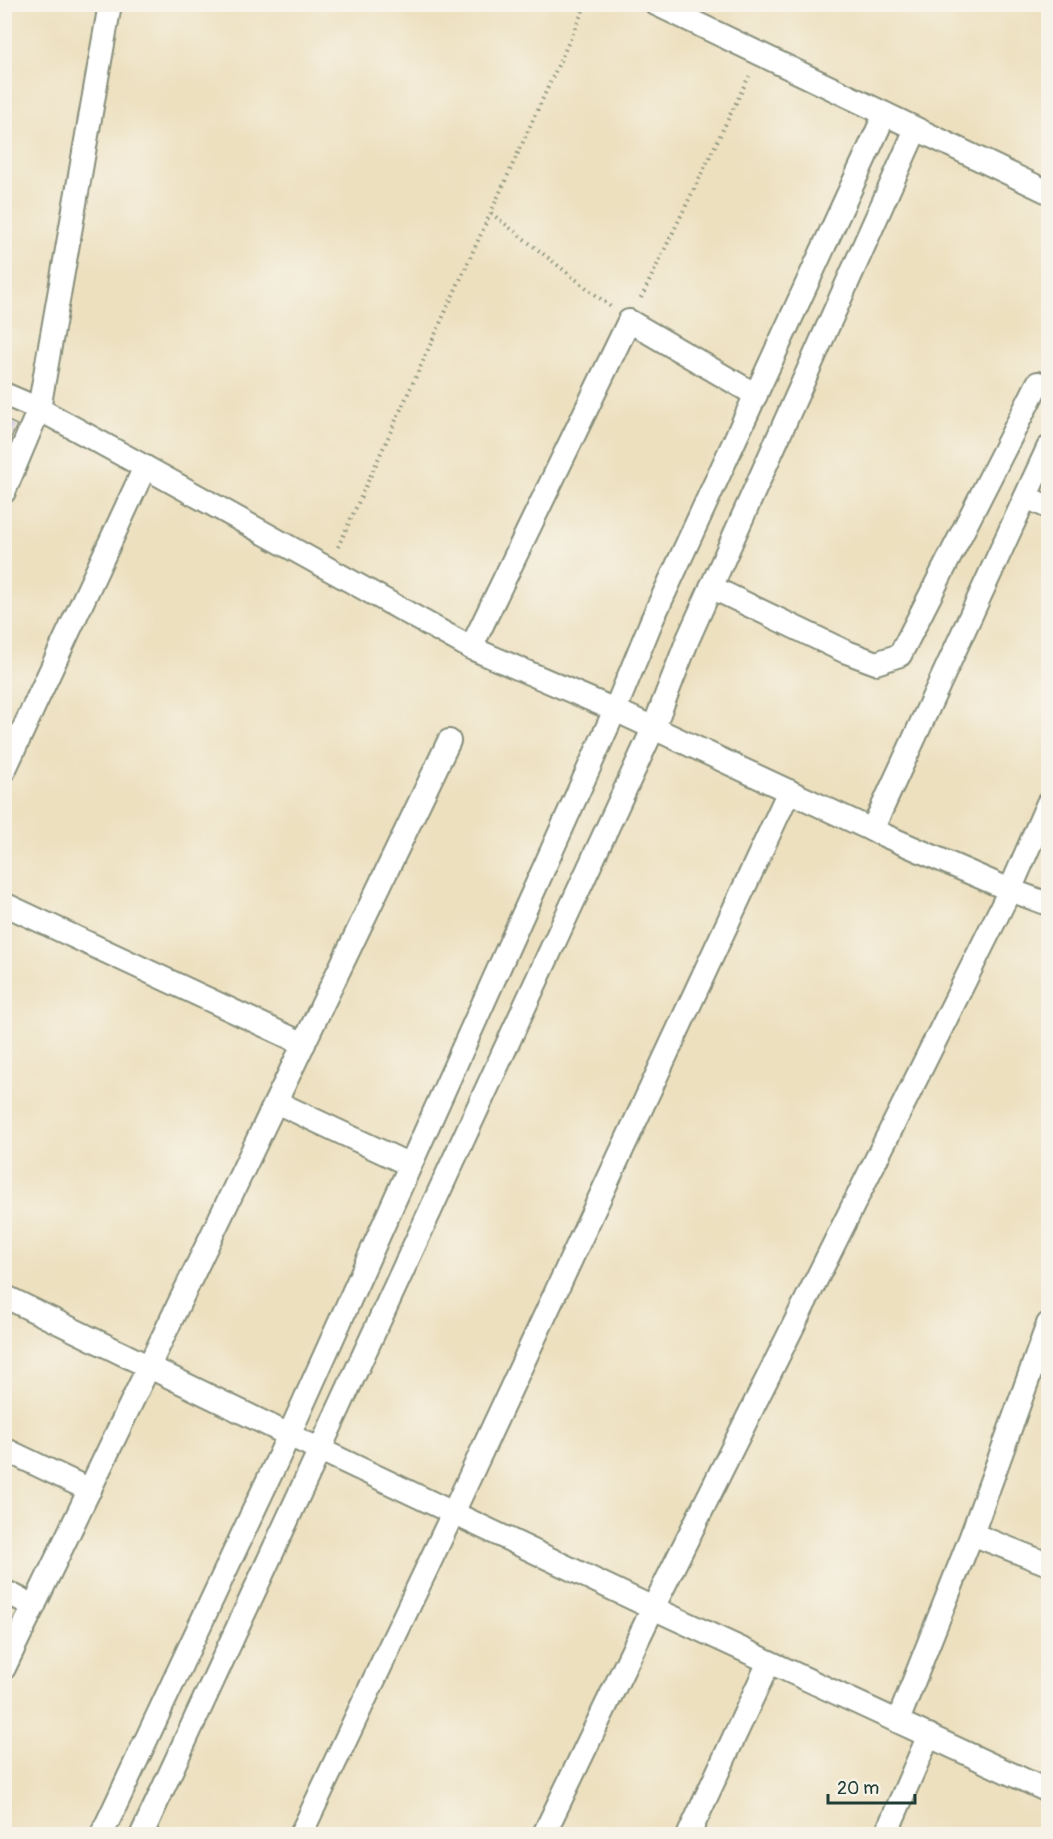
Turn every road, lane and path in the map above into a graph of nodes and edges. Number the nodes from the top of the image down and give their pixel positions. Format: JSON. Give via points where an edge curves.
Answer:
{"nodes":[{"id":1,"x":110,"y":4,"type":"edge"},
{"id":2,"x":586,"y":4,"type":"edge"},
{"id":3,"x":656,"y":4,"type":"edge"},
{"id":4,"x":759,"y":54,"type":"junction"},
{"id":5,"x":885,"y":114,"type":"junction"},
{"id":6,"x":916,"y":129,"type":"junction"},
{"id":7,"x":1048,"y":192,"type":"edge"},
{"id":8,"x":490,"y":213,"type":"junction"},
{"id":9,"x":629,"y":321,"type":"junction"},
{"id":10,"x":1038,"y":383,"type":"dead end"},
{"id":11,"x":4,"y":394,"type":"edge"},
{"id":12,"x":756,"y":395,"type":"junction"},
{"id":13,"x":39,"y":409,"type":"junction"},
{"id":14,"x":1048,"y":448,"type":"edge"},
{"id":15,"x":146,"y":466,"type":"junction"},
{"id":16,"x":4,"y":492,"type":"edge"},
{"id":17,"x":1026,"y":497,"type":"junction"},
{"id":18,"x":1048,"y":507,"type":"edge"},
{"id":19,"x":328,"y":568,"type":"junction"},
{"id":20,"x":711,"y":587,"type":"junction"},
{"id":21,"x":471,"y":648,"type":"junction"},
{"id":22,"x":615,"y":710,"type":"junction"},
{"id":23,"x":652,"y":729,"type":"junction"},
{"id":24,"x":449,"y":741,"type":"dead end"},
{"id":25,"x":4,"y":771,"type":"edge"},
{"id":26,"x":789,"y":792,"type":"junction"},
{"id":27,"x":1048,"y":803,"type":"edge"},
{"id":28,"x":872,"y":830,"type":"junction"},
{"id":29,"x":1010,"y":890,"type":"junction"},
{"id":30,"x":4,"y":904,"type":"edge"},
{"id":31,"x":1048,"y":904,"type":"edge"},
{"id":32,"x":304,"y":1044,"type":"junction"},
{"id":33,"x":276,"y":1102,"type":"junction"},
{"id":34,"x":410,"y":1165,"type":"junction"},
{"id":35,"x":4,"y":1296,"type":"edge"},
{"id":36,"x":1048,"y":1324,"type":"edge"},
{"id":37,"x":149,"y":1366,"type":"junction"},
{"id":38,"x":289,"y":1435,"type":"junction"},
{"id":39,"x":4,"y":1449,"type":"edge"},
{"id":40,"x":321,"y":1450,"type":"junction"},
{"id":41,"x":90,"y":1490,"type":"junction"},
{"id":42,"x":453,"y":1513,"type":"junction"},
{"id":43,"x":972,"y":1534,"type":"junction"},
{"id":44,"x":1048,"y":1564,"type":"edge"},
{"id":45,"x":4,"y":1591,"type":"edge"},
{"id":46,"x":34,"y":1606,"type":"junction"},
{"id":47,"x":653,"y":1608,"type":"junction"},
{"id":48,"x":769,"y":1662,"type":"junction"},
{"id":49,"x":4,"y":1668,"type":"edge"},
{"id":50,"x":898,"y":1721,"type":"junction"},
{"id":51,"x":928,"y":1735,"type":"junction"},
{"id":52,"x":1048,"y":1791,"type":"edge"},
{"id":53,"x":102,"y":1834,"type":"edge"},
{"id":54,"x":142,"y":1834,"type":"edge"},
{"id":55,"x":301,"y":1834,"type":"edge"},
{"id":56,"x":544,"y":1834,"type":"edge"},
{"id":57,"x":689,"y":1834,"type":"edge"},
{"id":58,"x":886,"y":1834,"type":"edge"}],
"edges":[{"from":1,"to":13,"type":"street"},
{"from":2,"to":8,"type":"path"},
{"from":3,"to":4,"type":"street"},
{"from":4,"to":5,"type":"street"},
{"from":4,"to":9,"type":"path"},
{"from":5,"to":6,"type":"street"},
{"from":5,"to":12,"type":"street"},
{"from":6,"to":7,"type":"street"},
{"from":6,"to":20,"type":"street"},
{"from":8,"to":9,"type":"path"},
{"from":8,"to":19,"type":"path"},
{"from":9,"to":12,"type":"street"},
{"from":9,"to":21,"type":"street"},
{"from":10,"to":20,"type":"street","via":[[900,654],[876,663]]},
{"from":11,"to":13,"type":"street"},
{"from":12,"to":22,"type":"street"},
{"from":13,"to":15,"type":"street"},
{"from":13,"to":16,"type":"street"},
{"from":14,"to":17,"type":"street"},
{"from":15,"to":19,"type":"street"},
{"from":15,"to":25,"type":"street"},
{"from":17,"to":18,"type":"street"},
{"from":17,"to":28,"type":"street"},
{"from":19,"to":21,"type":"street"},
{"from":20,"to":23,"type":"street"},
{"from":21,"to":22,"type":"street"},
{"from":22,"to":23,"type":"street"},
{"from":22,"to":34,"type":"street"},
{"from":23,"to":26,"type":"street"},
{"from":23,"to":40,"type":"street"},
{"from":24,"to":32,"type":"street"},
{"from":26,"to":28,"type":"street"},
{"from":26,"to":42,"type":"street"},
{"from":27,"to":29,"type":"street"},
{"from":28,"to":29,"type":"street"},
{"from":29,"to":31,"type":"street"},
{"from":29,"to":47,"type":"street"},
{"from":30,"to":32,"type":"street"},
{"from":32,"to":33,"type":"street"},
{"from":33,"to":34,"type":"street"},
{"from":33,"to":37,"type":"street"},
{"from":34,"to":38,"type":"street"},
{"from":35,"to":37,"type":"street"},
{"from":36,"to":43,"type":"street"},
{"from":37,"to":38,"type":"street"},
{"from":37,"to":41,"type":"street"},
{"from":38,"to":40,"type":"street"},
{"from":38,"to":53,"type":"street"},
{"from":39,"to":41,"type":"street"},
{"from":40,"to":42,"type":"street"},
{"from":40,"to":54,"type":"street"},
{"from":41,"to":46,"type":"street"},
{"from":42,"to":47,"type":"street"},
{"from":42,"to":55,"type":"street"},
{"from":43,"to":44,"type":"street"},
{"from":43,"to":50,"type":"street"},
{"from":45,"to":46,"type":"street"},
{"from":46,"to":49,"type":"street"},
{"from":47,"to":48,"type":"street"},
{"from":47,"to":56,"type":"street"},
{"from":48,"to":50,"type":"street"},
{"from":48,"to":57,"type":"street"},
{"from":50,"to":51,"type":"street"},
{"from":51,"to":52,"type":"street"},
{"from":51,"to":58,"type":"street"}]}
